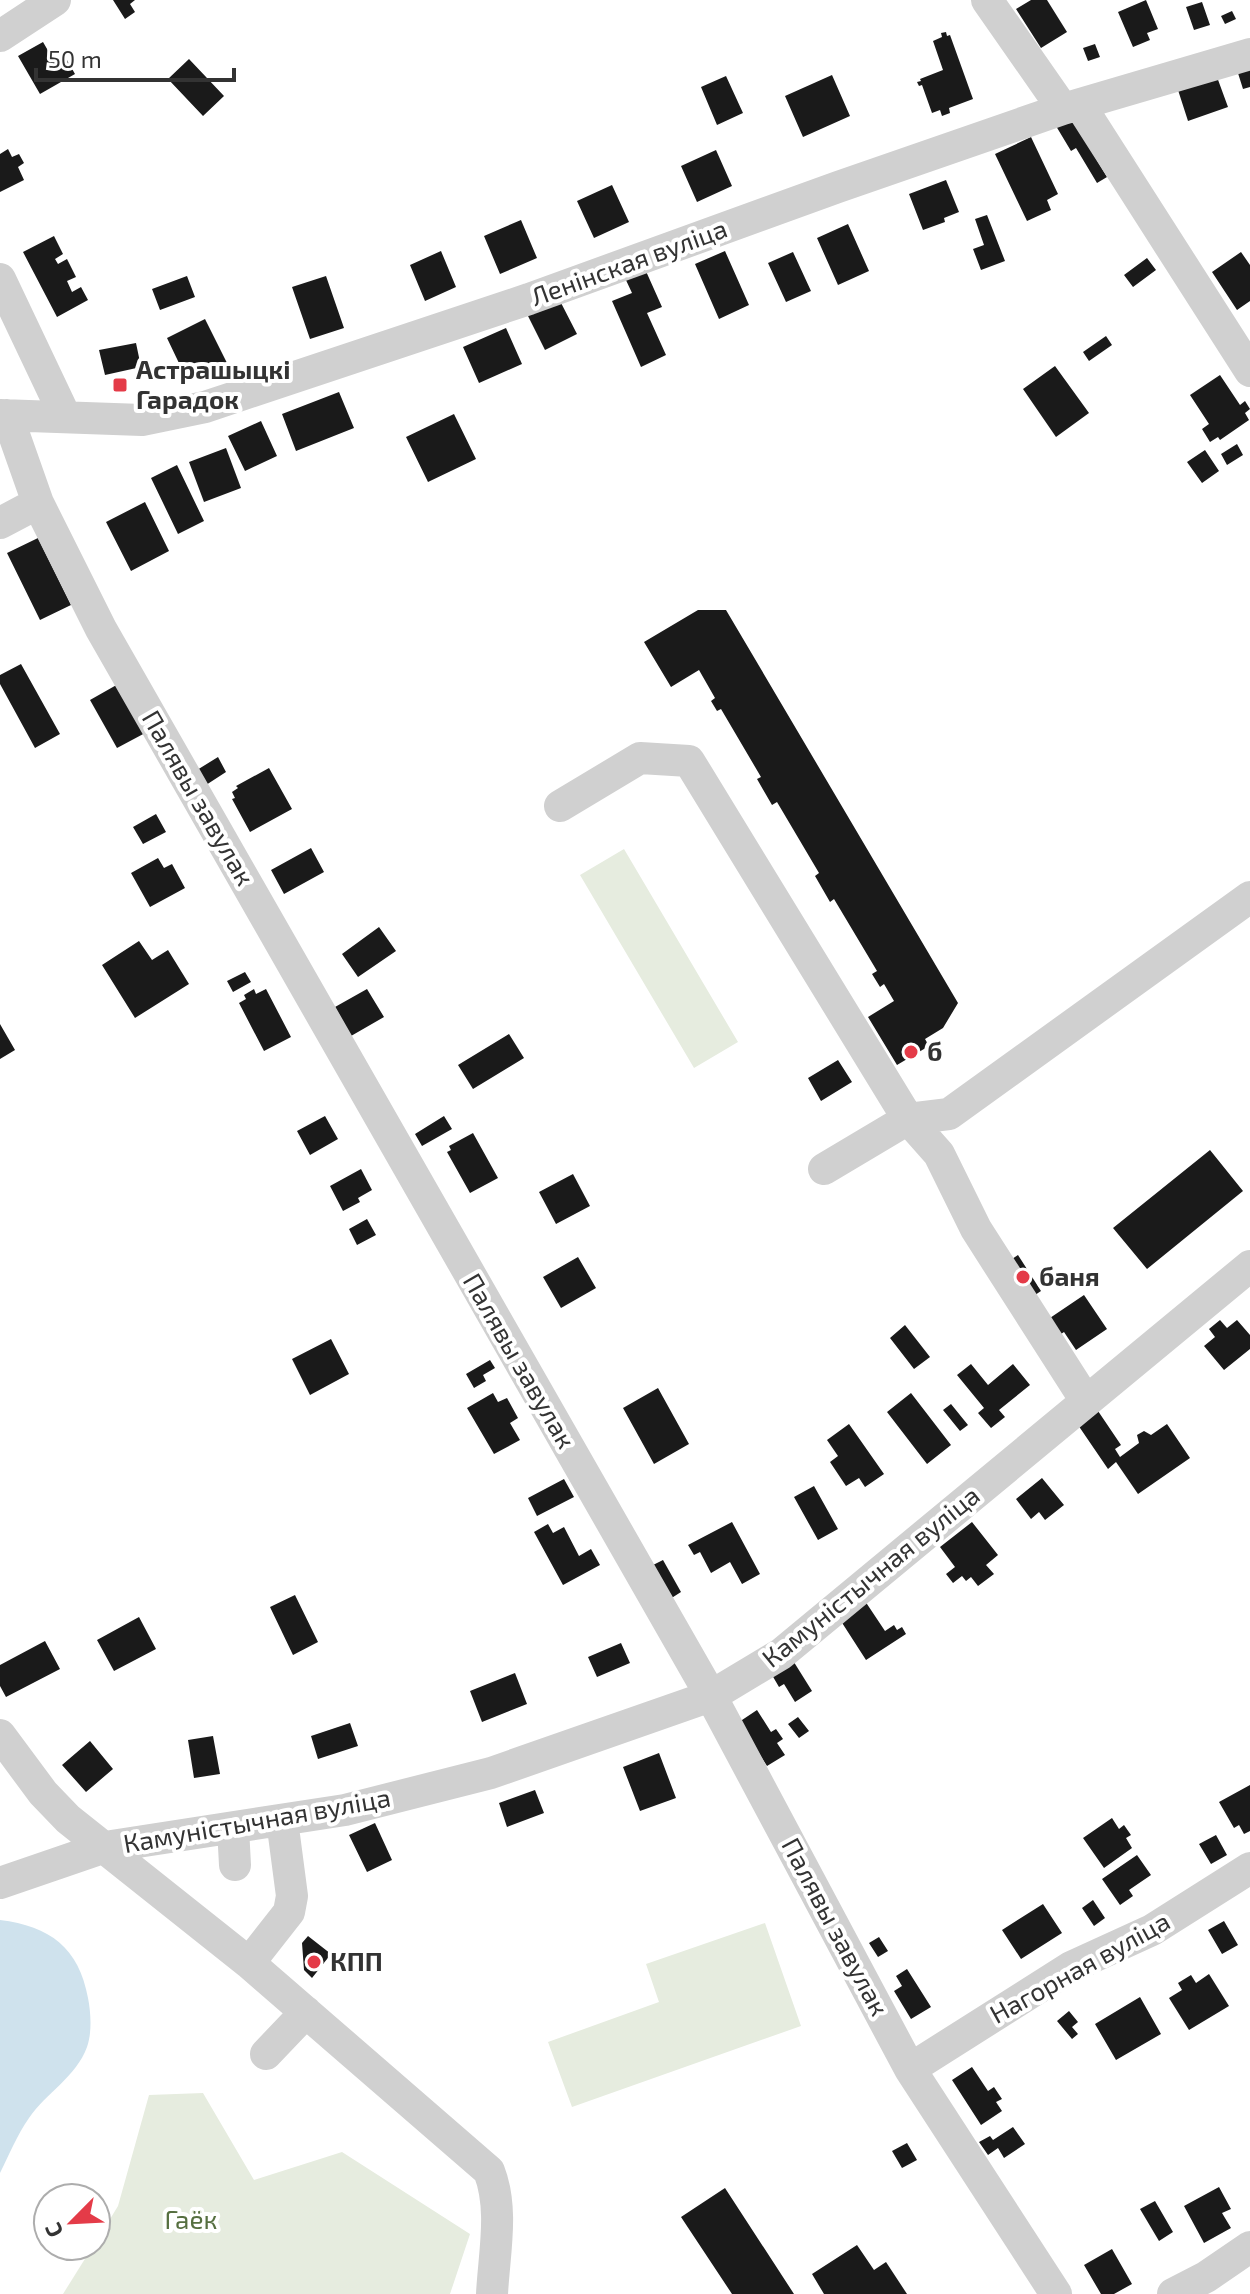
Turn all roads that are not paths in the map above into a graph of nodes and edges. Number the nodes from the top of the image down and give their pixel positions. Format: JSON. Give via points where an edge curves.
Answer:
{"nodes":[{"id":1,"x":55,"y":0,"type":"edge"},
{"id":2,"x":987,"y":0,"type":"edge"},
{"id":3,"x":0,"y":36,"type":"edge"},
{"id":4,"x":1250,"y":54,"type":"edge"},
{"id":5,"x":1072,"y":107,"type":"junction"},
{"id":6,"x":0,"y":279,"type":"edge"},
{"id":7,"x":1250,"y":371,"type":"edge"},
{"id":8,"x":4,"y":415,"type":"edge"},
{"id":9,"x":65,"y":416,"type":"junction"},
{"id":10,"x":38,"y":503,"type":"junction"},
{"id":11,"x":0,"y":523,"type":"edge"},
{"id":12,"x":560,"y":806,"type":"dead end"},
{"id":13,"x":1250,"y":897,"type":"edge"},
{"id":14,"x":908,"y":1119,"type":"junction"},
{"id":15,"x":824,"y":1169,"type":"dead end"},
{"id":16,"x":1250,"y":1266,"type":"edge"},
{"id":17,"x":1086,"y":1401,"type":"junction"},
{"id":18,"x":711,"y":1696,"type":"junction"},
{"id":19,"x":0,"y":1735,"type":"edge"},
{"id":20,"x":282,"y":1820,"type":"junction"},
{"id":21,"x":233,"y":1828,"type":"junction"},
{"id":22,"x":105,"y":1847,"type":"junction"},
{"id":23,"x":235,"y":1865,"type":"dead end"},
{"id":24,"x":1250,"y":1868,"type":"edge"},
{"id":25,"x":0,"y":1883,"type":"edge"},
{"id":26,"x":249,"y":1963,"type":"junction"},
{"id":27,"x":306,"y":2012,"type":"junction"},
{"id":28,"x":266,"y":2054,"type":"dead end"},
{"id":29,"x":910,"y":2069,"type":"junction"},
{"id":30,"x":1250,"y":2247,"type":"edge"},
{"id":31,"x":492,"y":2294,"type":"edge"},
{"id":32,"x":1056,"y":2294,"type":"edge"},
{"id":33,"x":1173,"y":2294,"type":"edge"}],
"edges":[{"from":1,"to":3,"type":"street"},
{"from":2,"to":5,"type":"street"},
{"from":4,"to":5,"type":"street","name":"Ленінская вуліца"},
{"from":5,"to":7,"type":"street"},
{"from":5,"to":9,"type":"street","name":"Ленінская вуліца","via":[[205,407],[142,420]]},
{"from":6,"to":9,"type":"street"},
{"from":8,"to":9,"type":"street","name":"Ленінская вуліца"},
{"from":8,"to":10,"type":"street","name":"Палявы завулак"},
{"from":10,"to":11,"type":"street"},
{"from":10,"to":18,"type":"street","name":"Палявы завулак","via":[[101,629]]},
{"from":12,"to":14,"type":"street","via":[[640,758],[689,761]]},
{"from":13,"to":14,"type":"street","via":[[949,1114]]},
{"from":14,"to":15,"type":"street"},
{"from":14,"to":17,"type":"street","via":[[939,1154],[976,1229]]},
{"from":16,"to":17,"type":"street","name":"Камуністычная вуліца"},
{"from":17,"to":18,"type":"street","name":"Камуністычная вуліца","via":[[781,1654]]},
{"from":18,"to":20,"type":"street","name":"Камуністычная вуліца","via":[[491,1773],[345,1810]]},
{"from":18,"to":29,"type":"street","name":"Палявы завулак"},
{"from":19,"to":22,"type":"street","via":[[43,1793]]},
{"from":20,"to":21,"type":"street","name":"Камуністычная вуліца"},
{"from":20,"to":26,"type":"street","via":[[292,1896],[289,1912]]},
{"from":21,"to":22,"type":"street","name":"Камуністычная вуліца"},
{"from":21,"to":23,"type":"street"},
{"from":22,"to":25,"type":"street","name":"Камуністычная вуліца"},
{"from":22,"to":26,"type":"street"},
{"from":24,"to":29,"type":"street","name":"Нагорная вуліца","via":[[1152,1930],[1071,1967]]},
{"from":26,"to":27,"type":"street"},
{"from":27,"to":28,"type":"street"},
{"from":27,"to":31,"type":"street","via":[[489,2171],[497,2203]]},
{"from":29,"to":32,"type":"street","name":"Палявы завулак"},
{"from":30,"to":33,"type":"street"}]}
